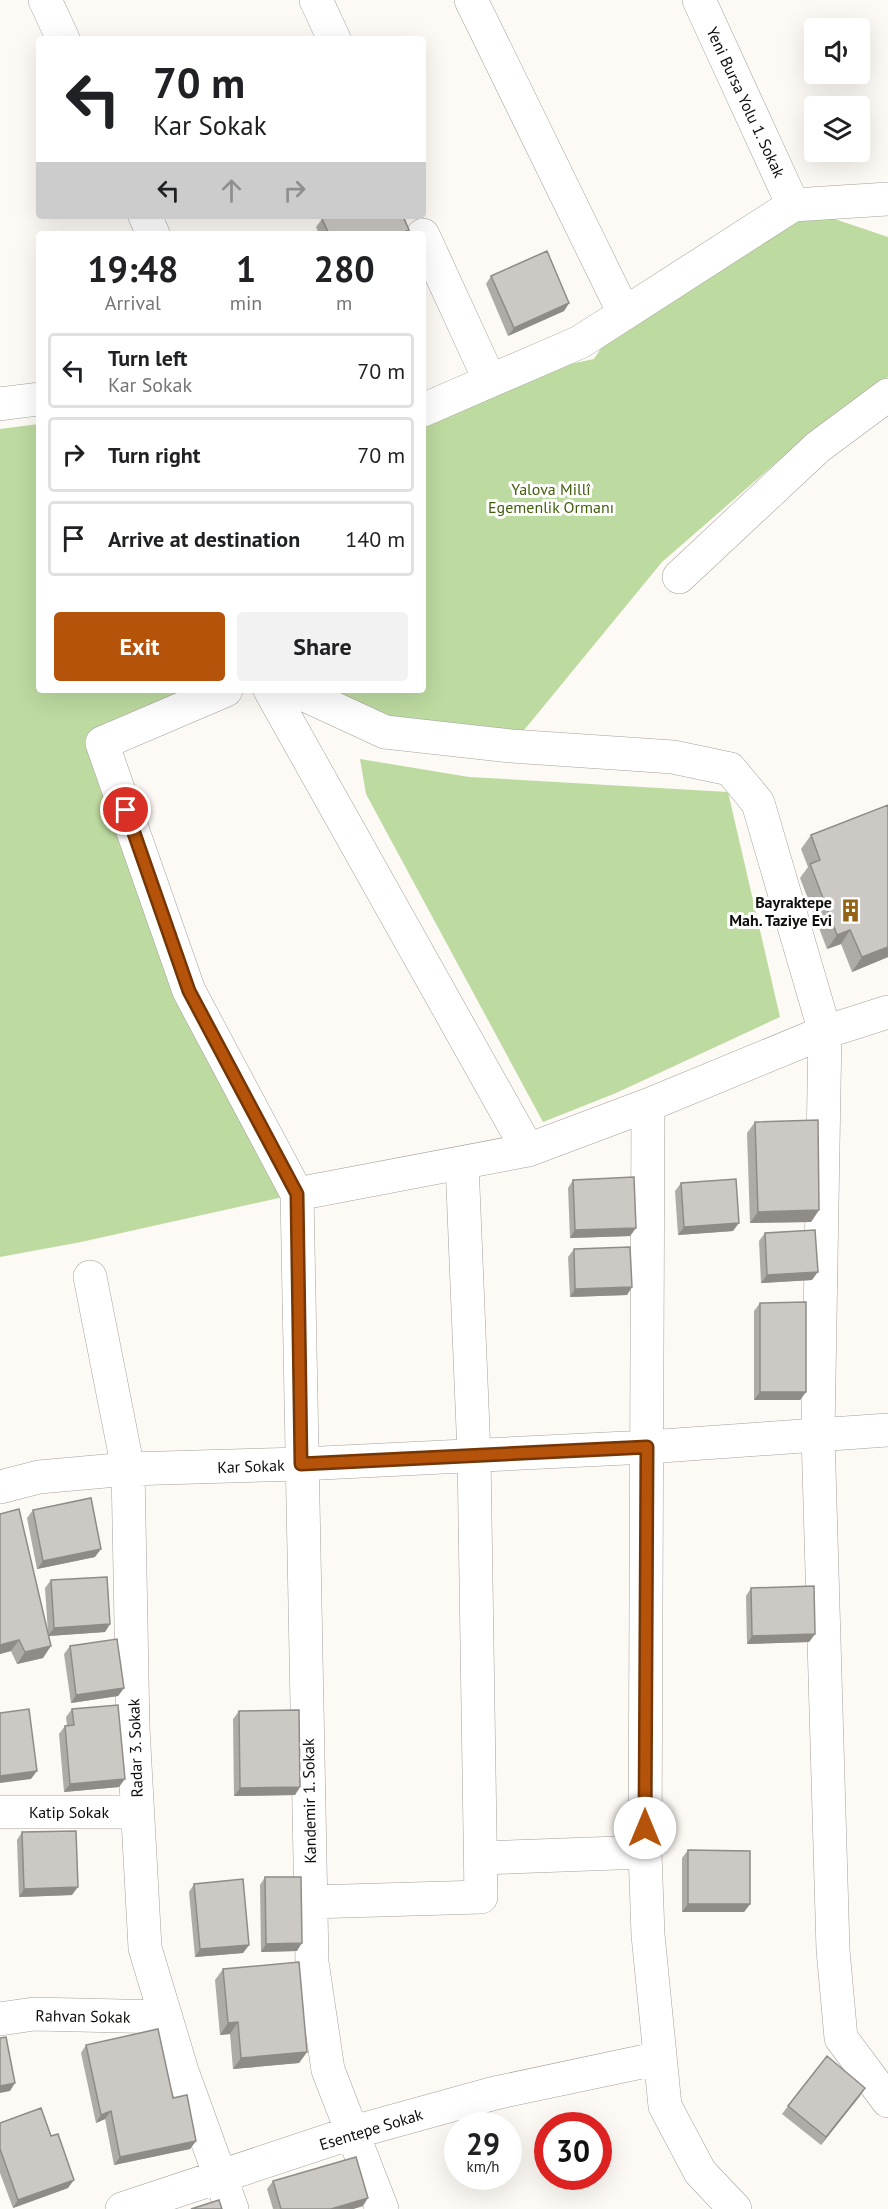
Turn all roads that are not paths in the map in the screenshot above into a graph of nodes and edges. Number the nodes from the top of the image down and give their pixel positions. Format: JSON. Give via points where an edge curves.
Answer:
{"nodes":[{"id":1,"x":45,"y":0,"type":"edge"},
{"id":2,"x":316,"y":0,"type":"edge"},
{"id":3,"x":471,"y":0,"type":"edge"},
{"id":4,"x":699,"y":0,"type":"edge"},
{"id":5,"x":62,"y":36,"type":"edge"},
{"id":6,"x":333,"y":36,"type":"edge"},
{"id":7,"x":888,"y":198,"type":"edge"},
{"id":8,"x":793,"y":205,"type":"junction"},
{"id":9,"x":426,"y":241,"type":"edge"},
{"id":10,"x":624,"y":314,"type":"junction"},
{"id":11,"x":490,"y":381,"type":"junction"},
{"id":12,"x":888,"y":395,"type":"edge"},
{"id":13,"x":36,"y":399,"type":"edge"},
{"id":14,"x":0,"y":404,"type":"edge"},
{"id":15,"x":426,"y":409,"type":"edge"},
{"id":16,"x":679,"y":577,"type":"dead end"},
{"id":17,"x":219,"y":693,"type":"edge"},
{"id":18,"x":272,"y":693,"type":"edge"},
{"id":19,"x":300,"y":693,"type":"edge"},
{"id":20,"x":888,"y":1012,"type":"edge"},
{"id":21,"x":825,"y":1032,"type":"junction"},
{"id":22,"x":648,"y":1105,"type":"junction"},
{"id":23,"x":528,"y":1150,"type":"junction"},
{"id":24,"x":462,"y":1163,"type":"junction"},
{"id":25,"x":297,"y":1194,"type":"junction"},
{"id":26,"x":90,"y":1277,"type":"dead end"},
{"id":27,"x":888,"y":1430,"type":"edge"},
{"id":28,"x":818,"y":1434,"type":"junction"},
{"id":29,"x":647,"y":1447,"type":"junction"},
{"id":30,"x":474,"y":1454,"type":"junction"},
{"id":31,"x":301,"y":1464,"type":"junction"},
{"id":32,"x":128,"y":1469,"type":"junction"},
{"id":33,"x":0,"y":1487,"type":"edge"},
{"id":34,"x":0,"y":1812,"type":"edge"},
{"id":35,"x":137,"y":1812,"type":"junction"},
{"id":36,"x":645,"y":1852,"type":"junction"},
{"id":37,"x":480,"y":1858,"type":"junction"},
{"id":38,"x":311,"y":1902,"type":"junction"},
{"id":39,"x":166,"y":2017,"type":"junction"},
{"id":40,"x":0,"y":2019,"type":"edge"},
{"id":41,"x":660,"y":2058,"type":"junction"},
{"id":42,"x":888,"y":2101,"type":"edge"},
{"id":43,"x":354,"y":2132,"type":"junction"},
{"id":44,"x":220,"y":2178,"type":"junction"},
{"id":45,"x":122,"y":2209,"type":"edge"},
{"id":46,"x":232,"y":2209,"type":"edge"},
{"id":47,"x":382,"y":2209,"type":"edge"},
{"id":48,"x":735,"y":2209,"type":"edge"}],
"edges":[{"from":1,"to":5,"type":"street"},
{"from":2,"to":6,"type":"street"},
{"from":3,"to":10,"type":"street"},
{"from":4,"to":8,"type":"street","name":"Yeni Bursa Yolu 1. Sokak"},
{"from":7,"to":8,"type":"street"},
{"from":8,"to":10,"type":"street"},
{"from":9,"to":11,"type":"street"},
{"from":10,"to":11,"type":"street","via":[[580,342]]},
{"from":11,"to":15,"type":"street"},
{"from":12,"to":16,"type":"street","via":[[818,447]]},
{"from":13,"to":14,"type":"street"},
{"from":17,"to":25,"type":"street","via":[[102,742],[189,991]]},
{"from":18,"to":23,"type":"street"},
{"from":19,"to":21,"type":"street","via":[[385,732],[511,746],[673,757],[730,769],[758,803]]},
{"from":20,"to":21,"type":"street"},
{"from":21,"to":22,"type":"street"},
{"from":21,"to":28,"type":"street"},
{"from":22,"to":23,"type":"street"},
{"from":22,"to":29,"type":"street"},
{"from":23,"to":24,"type":"street"},
{"from":24,"to":25,"type":"street"},
{"from":24,"to":30,"type":"street"},
{"from":25,"to":31,"type":"street","name":"Kandemir 1. Sokak"},
{"from":26,"to":32,"type":"street","name":"Radar 3. Sokak"},
{"from":27,"to":28,"type":"street","name":"Kar Sokak"},
{"from":28,"to":29,"type":"street","name":"Kar Sokak"},
{"from":28,"to":42,"type":"street","via":[[832,1950],[841,2037]]},
{"from":29,"to":30,"type":"street","name":"Kar Sokak"},
{"from":29,"to":36,"type":"street"},
{"from":30,"to":31,"type":"street","name":"Kar Sokak"},
{"from":30,"to":37,"type":"street"},
{"from":31,"to":32,"type":"street","name":"Kar Sokak"},
{"from":31,"to":38,"type":"street","name":"Kandemir 1. Sokak"},
{"from":32,"to":33,"type":"street","name":"Kar Sokak","via":[[39,1478]]},
{"from":32,"to":35,"type":"street","name":"Radar 3. Sokak"},
{"from":34,"to":35,"type":"street","name":"Katip Sokak"},
{"from":35,"to":39,"type":"street","name":"Radar 3. Sokak","via":[[145,1948]]},
{"from":36,"to":37,"type":"street"},
{"from":36,"to":41,"type":"street","via":[[648,1935]]},
{"from":37,"to":38,"type":"street","via":[[481,1897]]},
{"from":38,"to":43,"type":"street","name":"Kandemir 1. Sokak","via":[[312,1962],[328,2070]]},
{"from":39,"to":40,"type":"street","name":"Rahvan Sokak","via":[[34,2014]]},
{"from":39,"to":44,"type":"street","name":"Radar 3. Sokak"},
{"from":41,"to":43,"type":"street","name":"Esentepe Sokak","via":[[495,2093]]},
{"from":41,"to":48,"type":"street","via":[[665,2106],[700,2172]]},
{"from":43,"to":44,"type":"street","name":"Esentepe Sokak"},
{"from":43,"to":47,"type":"street","name":"Kandemir 1. Sokak"},
{"from":44,"to":45,"type":"street","name":"Esentepe Sokak"},
{"from":44,"to":46,"type":"street","name":"Radar 3. Sokak"}]}
